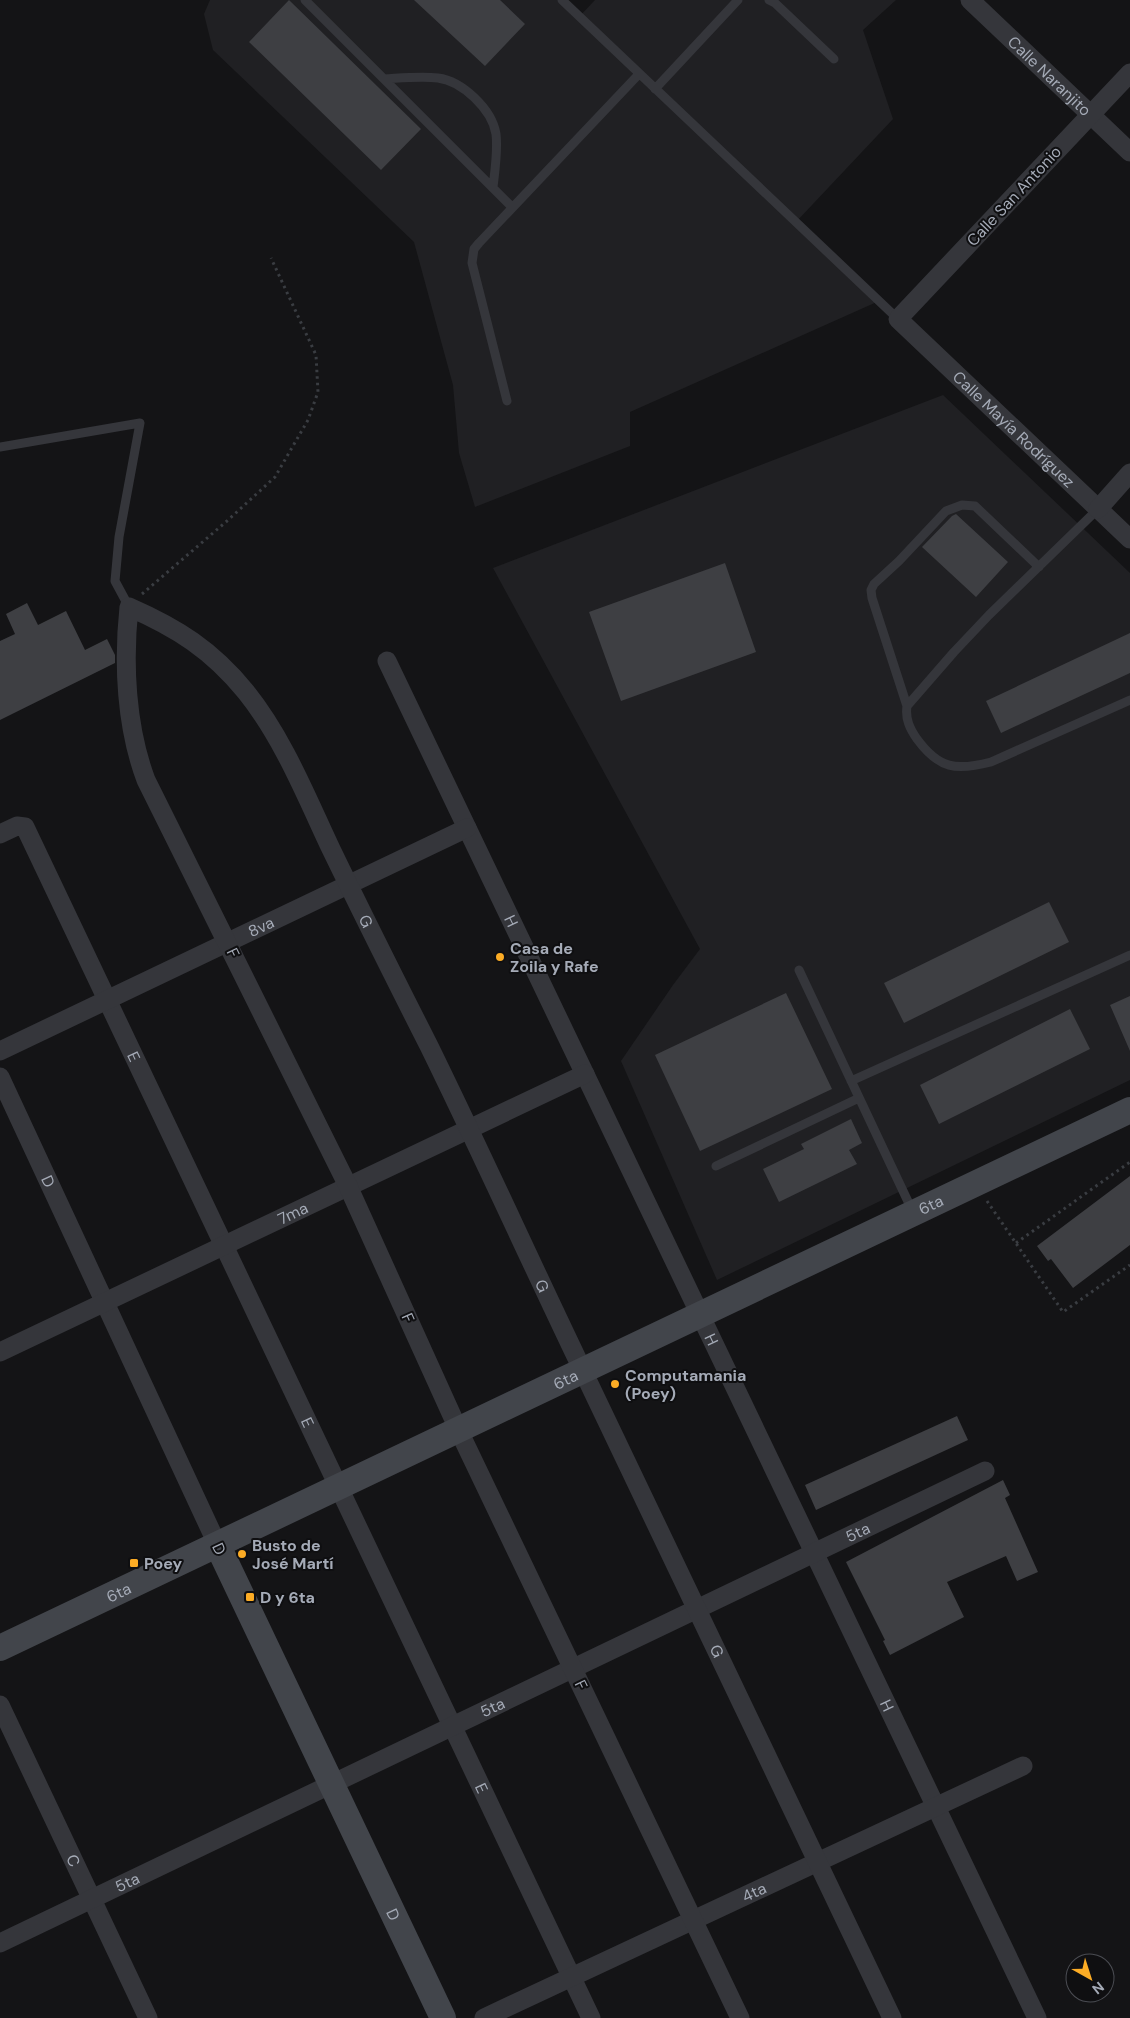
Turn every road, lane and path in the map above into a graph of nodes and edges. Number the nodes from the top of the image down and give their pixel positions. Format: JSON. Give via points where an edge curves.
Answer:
{"nodes":[{"id":1,"x":306,"y":0,"type":"edge"},
{"id":2,"x":562,"y":0,"type":"edge"},
{"id":3,"x":738,"y":0,"type":"edge"},
{"id":4,"x":769,"y":0,"type":"edge"},
{"id":5,"x":970,"y":0,"type":"edge"},
{"id":6,"x":834,"y":58,"type":"dead end"},
{"id":7,"x":1130,"y":73,"type":"edge"},
{"id":8,"x":639,"y":74,"type":"junction"},
{"id":9,"x":384,"y":79,"type":"junction"},
{"id":10,"x":655,"y":89,"type":"junction"},
{"id":11,"x":1091,"y":115,"type":"junction"},
{"id":12,"x":1130,"y":152,"type":"edge"},
{"id":13,"x":493,"y":188,"type":"junction"},
{"id":14,"x":512,"y":206,"type":"junction"},
{"id":15,"x":271,"y":258,"type":"dead end"},
{"id":16,"x":898,"y":319,"type":"junction"},
{"id":17,"x":507,"y":402,"type":"dead end"},
{"id":18,"x":0,"y":447,"type":"edge"},
{"id":19,"x":1130,"y":473,"type":"edge"},
{"id":20,"x":1098,"y":509,"type":"junction"},
{"id":21,"x":1130,"y":539,"type":"edge"},
{"id":22,"x":1039,"y":568,"type":"junction"},
{"id":23,"x":129,"y":606,"type":"junction"},
{"id":24,"x":387,"y":660,"type":"dead end"},
{"id":25,"x":1130,"y":700,"type":"edge"},
{"id":26,"x":907,"y":706,"type":"junction"},
{"id":27,"x":467,"y":828,"type":"junction"},
{"id":28,"x":0,"y":834,"type":"edge"},
{"id":29,"x":348,"y":885,"type":"junction"},
{"id":30,"x":227,"y":943,"type":"junction"},
{"id":31,"x":1130,"y":955,"type":"edge"},
{"id":32,"x":799,"y":970,"type":"dead end"},
{"id":33,"x":107,"y":1000,"type":"junction"},
{"id":34,"x":0,"y":1051,"type":"edge"},
{"id":35,"x":585,"y":1074,"type":"junction"},
{"id":36,"x":0,"y":1077,"type":"edge"},
{"id":37,"x":851,"y":1081,"type":"junction"},
{"id":38,"x":859,"y":1098,"type":"junction"},
{"id":39,"x":1130,"y":1110,"type":"edge"},
{"id":40,"x":470,"y":1129,"type":"junction"},
{"id":41,"x":1130,"y":1162,"type":"edge"},
{"id":42,"x":716,"y":1166,"type":"dead end"},
{"id":43,"x":974,"y":1183,"type":"junction"},
{"id":44,"x":348,"y":1186,"type":"junction"},
{"id":45,"x":913,"y":1212,"type":"junction"},
{"id":46,"x":1016,"y":1243,"type":"junction"},
{"id":47,"x":224,"y":1246,"type":"junction"},
{"id":48,"x":1130,"y":1264,"type":"edge"},
{"id":49,"x":105,"y":1302,"type":"junction"},
{"id":50,"x":700,"y":1314,"type":"junction"},
{"id":51,"x":0,"y":1352,"type":"edge"},
{"id":52,"x":582,"y":1370,"type":"junction"},
{"id":53,"x":459,"y":1431,"type":"junction"},
{"id":54,"x":984,"y":1470,"type":"dead end"},
{"id":55,"x":339,"y":1488,"type":"junction"},
{"id":56,"x":218,"y":1546,"type":"junction"},
{"id":57,"x":814,"y":1552,"type":"junction"},
{"id":58,"x":698,"y":1608,"type":"junction"},
{"id":59,"x":0,"y":1648,"type":"edge"},
{"id":60,"x":573,"y":1668,"type":"junction"},
{"id":61,"x":0,"y":1705,"type":"edge"},
{"id":62,"x":452,"y":1726,"type":"junction"},
{"id":63,"x":1023,"y":1766,"type":"dead end"},
{"id":64,"x":331,"y":1784,"type":"junction"},
{"id":65,"x":936,"y":1807,"type":"junction"},
{"id":66,"x":818,"y":1862,"type":"junction"},
{"id":67,"x":92,"y":1899,"type":"junction"},
{"id":68,"x":694,"y":1920,"type":"junction"},
{"id":69,"x":0,"y":1943,"type":"edge"},
{"id":70,"x":572,"y":1977,"type":"junction"},
{"id":71,"x":148,"y":2018,"type":"edge"},
{"id":72,"x":443,"y":2018,"type":"edge"},
{"id":73,"x":484,"y":2018,"type":"edge"},
{"id":74,"x":591,"y":2018,"type":"edge"},
{"id":75,"x":740,"y":2018,"type":"edge"},
{"id":76,"x":892,"y":2018,"type":"edge"},
{"id":77,"x":1037,"y":2018,"type":"edge"}],
"edges":[{"from":1,"to":9,"type":"lane"},
{"from":2,"to":8,"type":"lane"},
{"from":3,"to":10,"type":"lane"},
{"from":4,"to":6,"type":"lane"},
{"from":5,"to":11,"type":"street","name":"Calle Naranjito"},
{"from":7,"to":11,"type":"street","name":"Calle San Antonio"},
{"from":8,"to":10,"type":"lane"},
{"from":8,"to":14,"type":"lane"},
{"from":9,"to":13,"type":"lane"},
{"from":9,"to":13,"type":"lane","via":[[439,78],[470,92],[487,114],[496,133]]},
{"from":10,"to":16,"type":"lane"},
{"from":11,"to":12,"type":"street","name":"Calle Naranjito"},
{"from":11,"to":16,"type":"street","name":"Calle San Antonio"},
{"from":13,"to":14,"type":"lane"},
{"from":14,"to":17,"type":"lane","via":[[474,249],[472,256]]},
{"from":15,"to":23,"type":"path","via":[[316,355],[318,392],[308,420],[275,477],[228,522]]},
{"from":16,"to":20,"type":"street","name":"Calle Mayía Rodríguez"},
{"from":18,"to":23,"type":"lane","via":[[140,422],[119,537],[115,581]]},
{"from":19,"to":20,"type":"street"},
{"from":20,"to":21,"type":"street","name":"Calle Mayía Rodríguez"},
{"from":20,"to":22,"type":"lane"},
{"from":22,"to":26,"type":"lane","via":[[954,652]]},
{"from":22,"to":26,"type":"lane","via":[[975,506],[962,505],[946,511],[874,584],[872,598]]},
{"from":23,"to":29,"type":"street","name":"G","via":[[193,640],[246,692],[289,761]]},
{"from":23,"to":30,"type":"street","name":"F","via":[[127,663],[137,757]]},
{"from":24,"to":27,"type":"street","name":"H"},
{"from":25,"to":26,"type":"lane","via":[[991,762],[964,766],[943,764],[926,752],[910,729]]},
{"from":27,"to":29,"type":"street","name":"8va"},
{"from":27,"to":35,"type":"street","name":"H"},
{"from":28,"to":33,"type":"street","name":"E","via":[[17,826],[25,827]]},
{"from":29,"to":30,"type":"street","name":"8va"},
{"from":29,"to":40,"type":"street","name":"G"},
{"from":30,"to":33,"type":"street","name":"8va"},
{"from":30,"to":44,"type":"street","name":"F"},
{"from":31,"to":37,"type":"lane"},
{"from":32,"to":37,"type":"lane"},
{"from":33,"to":34,"type":"street","name":"8va"},
{"from":33,"to":47,"type":"street","name":"E"},
{"from":35,"to":40,"type":"street","name":"7ma"},
{"from":35,"to":50,"type":"street","name":"H"},
{"from":36,"to":49,"type":"street","name":"D"},
{"from":37,"to":38,"type":"lane"},
{"from":38,"to":42,"type":"lane"},
{"from":38,"to":45,"type":"lane"},
{"from":39,"to":43,"type":"main road","name":"6ta"},
{"from":40,"to":44,"type":"street","name":"7ma"},
{"from":40,"to":52,"type":"street","name":"G"},
{"from":41,"to":46,"type":"path"},
{"from":43,"to":45,"type":"main road","name":"6ta"},
{"from":43,"to":46,"type":"path"},
{"from":44,"to":47,"type":"street","name":"7ma"},
{"from":44,"to":53,"type":"street","name":"F"},
{"from":45,"to":50,"type":"main road","name":"6ta"},
{"from":46,"to":48,"type":"path","via":[[1063,1312]]},
{"from":47,"to":49,"type":"street","name":"7ma"},
{"from":47,"to":55,"type":"street","name":"E"},
{"from":49,"to":51,"type":"street","name":"7ma"},
{"from":49,"to":56,"type":"street","name":"D"},
{"from":50,"to":52,"type":"main road","name":"6ta"},
{"from":50,"to":57,"type":"street","name":"H"},
{"from":52,"to":53,"type":"main road","name":"6ta"},
{"from":52,"to":58,"type":"street","name":"G"},
{"from":53,"to":55,"type":"main road","name":"6ta"},
{"from":53,"to":60,"type":"street","name":"F"},
{"from":54,"to":57,"type":"street","name":"5ta"},
{"from":55,"to":56,"type":"main road","name":"6ta"},
{"from":55,"to":62,"type":"street","name":"E"},
{"from":56,"to":59,"type":"main road","name":"6ta"},
{"from":56,"to":64,"type":"main road","name":"D"},
{"from":57,"to":58,"type":"street","name":"5ta"},
{"from":57,"to":65,"type":"street","name":"H"},
{"from":58,"to":60,"type":"street","name":"5ta"},
{"from":58,"to":66,"type":"street","name":"G"},
{"from":60,"to":62,"type":"street","name":"5ta"},
{"from":60,"to":68,"type":"street","name":"F"},
{"from":61,"to":67,"type":"street","name":"C"},
{"from":62,"to":64,"type":"street","name":"5ta"},
{"from":62,"to":70,"type":"street","name":"E"},
{"from":63,"to":65,"type":"street","name":"4ta"},
{"from":64,"to":67,"type":"street","name":"5ta"},
{"from":64,"to":72,"type":"main road","name":"D"},
{"from":65,"to":66,"type":"street","name":"4ta"},
{"from":65,"to":77,"type":"street","name":"H"},
{"from":66,"to":68,"type":"street","name":"4ta"},
{"from":66,"to":76,"type":"street","name":"G"},
{"from":67,"to":69,"type":"street","name":"5ta"},
{"from":67,"to":71,"type":"street","name":"C"},
{"from":68,"to":70,"type":"street","name":"4ta"},
{"from":68,"to":75,"type":"street","name":"F"},
{"from":70,"to":73,"type":"street","name":"4ta"},
{"from":70,"to":74,"type":"street","name":"E"}]}
